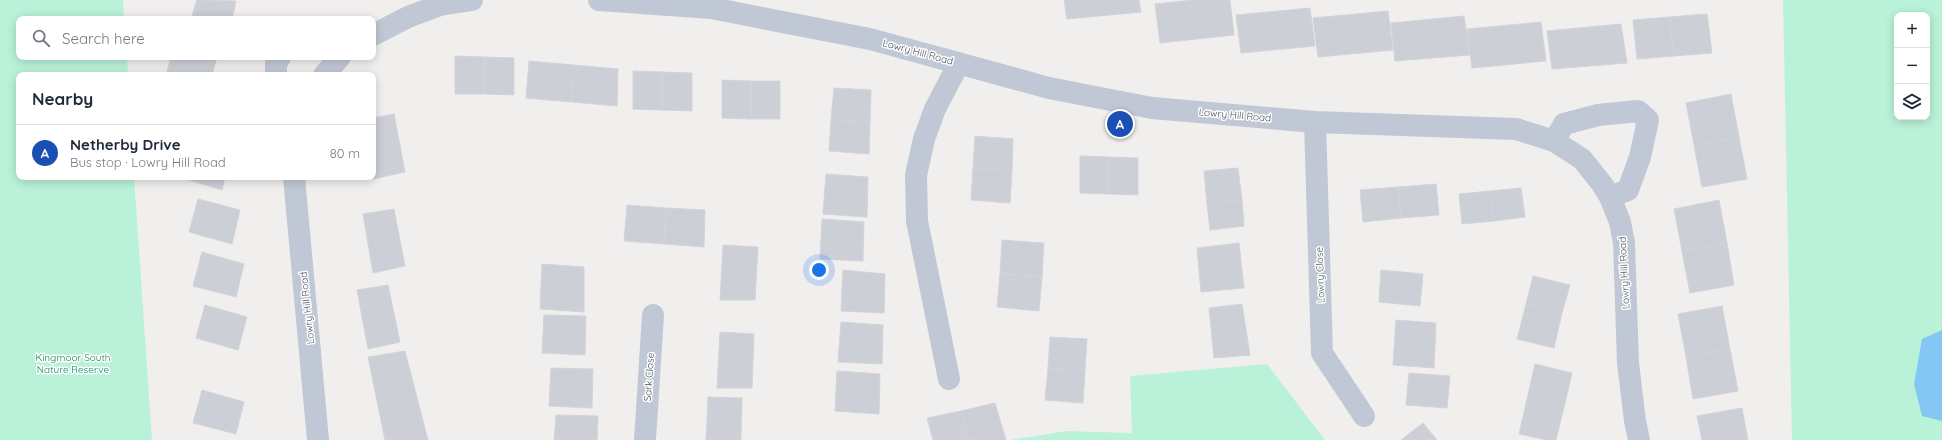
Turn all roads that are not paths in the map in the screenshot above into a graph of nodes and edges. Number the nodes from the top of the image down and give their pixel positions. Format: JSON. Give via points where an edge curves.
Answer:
{"nodes":[{"id":1,"x":472,"y":0,"type":"edge"},
{"id":2,"x":599,"y":0,"type":"edge"},
{"id":3,"x":377,"y":29,"type":"edge"},
{"id":4,"x":278,"y":60,"type":"edge"},
{"id":5,"x":337,"y":60,"type":"edge"},
{"id":6,"x":960,"y":63,"type":"junction"},
{"id":7,"x":276,"y":72,"type":"edge"},
{"id":8,"x":327,"y":72,"type":"edge"},
{"id":9,"x":1315,"y":122,"type":"junction"},
{"id":10,"x":1554,"y":141,"type":"junction"},
{"id":11,"x":294,"y":180,"type":"edge"},
{"id":12,"x":1610,"y":197,"type":"junction"},
{"id":13,"x":653,"y":315,"type":"dead end"},
{"id":14,"x":949,"y":379,"type":"dead end"},
{"id":15,"x":1364,"y":416,"type":"dead end"},
{"id":16,"x":318,"y":440,"type":"edge"},
{"id":17,"x":644,"y":440,"type":"edge"},
{"id":18,"x":1639,"y":440,"type":"edge"}],
"edges":[{"from":1,"to":3,"type":"street","via":[[440,5]]},
{"from":2,"to":6,"type":"street","name":"Lowry Hill Road","via":[[710,8],[870,39]]},
{"from":4,"to":7,"type":"street"},
{"from":5,"to":8,"type":"street"},
{"from":6,"to":9,"type":"street","name":"Lowry Hill Road","via":[[1049,88],[1152,108]]},
{"from":6,"to":14,"type":"street","via":[[935,109],[924,139],[916,175],[917,221]]},
{"from":9,"to":10,"type":"street","name":"Lowry Hill Road","via":[[1516,129]]},
{"from":9,"to":15,"type":"street","name":"Lowry Close","via":[[1322,353]]},
{"from":10,"to":12,"type":"street","name":"Lowry Hill Road","via":[[1582,160]]},
{"from":10,"to":12,"type":"street","via":[[1564,124],[1598,115],[1638,111],[1648,120],[1640,157],[1628,190]]},
{"from":11,"to":16,"type":"street","name":"Lowry Hill Road"},
{"from":12,"to":18,"type":"street","name":"Lowry Hill Road","via":[[1620,222],[1624,243],[1628,363],[1634,421]]},
{"from":13,"to":17,"type":"street","name":"Sark Close"}]}
